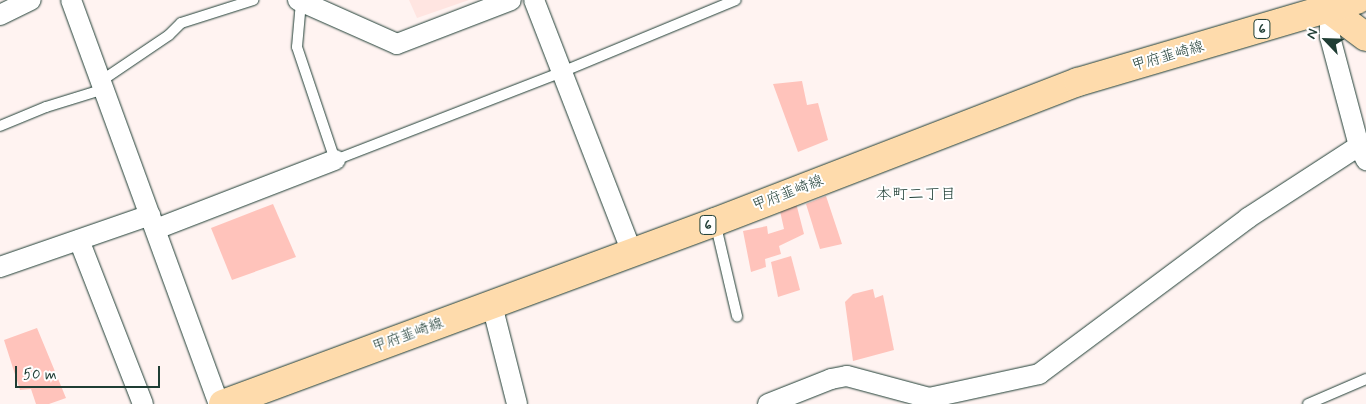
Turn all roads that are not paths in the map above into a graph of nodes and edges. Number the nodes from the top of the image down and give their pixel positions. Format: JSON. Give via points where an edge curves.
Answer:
{"nodes":[{"id":1,"x":30,"y":0,"type":"edge"},
{"id":2,"x":71,"y":0,"type":"edge"},
{"id":3,"x":253,"y":0,"type":"edge"},
{"id":4,"x":512,"y":0,"type":"edge"},
{"id":5,"x":534,"y":0,"type":"edge"},
{"id":6,"x":736,"y":0,"type":"edge"},
{"id":7,"x":1358,"y":0,"type":"edge"},
{"id":8,"x":300,"y":1,"type":"edge"},
{"id":9,"x":1330,"y":10,"type":"junction"},
{"id":10,"x":0,"y":15,"type":"edge"},
{"id":11,"x":1366,"y":38,"type":"edge"},
{"id":12,"x":562,"y":72,"type":"junction"},
{"id":13,"x":103,"y":85,"type":"junction"},
{"id":14,"x":0,"y":126,"type":"edge"},
{"id":15,"x":1363,"y":153,"type":"edge"},
{"id":16,"x":335,"y":160,"type":"junction"},
{"id":17,"x":153,"y":222,"type":"junction"},
{"id":18,"x":715,"y":222,"type":"junction"},
{"id":19,"x":79,"y":240,"type":"junction"},
{"id":20,"x":632,"y":253,"type":"junction"},
{"id":21,"x":0,"y":266,"type":"edge"},
{"id":22,"x":492,"y":305,"type":"junction"},
{"id":23,"x":737,"y":316,"type":"dead end"},
{"id":24,"x":1366,"y":379,"type":"edge"},
{"id":25,"x":226,"y":403,"type":"edge"},
{"id":26,"x":142,"y":404,"type":"edge"},
{"id":27,"x":517,"y":404,"type":"edge"},
{"id":28,"x":768,"y":404,"type":"edge"},
{"id":29,"x":1308,"y":404,"type":"edge"}],
"edges":[{"from":1,"to":10,"type":"street"},
{"from":2,"to":13,"type":"street"},
{"from":3,"to":13,"type":"lane","via":[[181,22],[170,35]]},
{"from":4,"to":8,"type":"street","via":[[398,44]]},
{"from":5,"to":12,"type":"street"},
{"from":6,"to":12,"type":"lane"},
{"from":7,"to":9,"type":"main road","name":"甲府韮崎線","number":"6"},
{"from":8,"to":16,"type":"lane","via":[[297,47]]},
{"from":9,"to":11,"type":"main road"},
{"from":9,"to":15,"type":"street","via":[[1330,37]]},
{"from":9,"to":18,"type":"main road","name":"甲府韮崎線","number":"6","via":[[1078,82]]},
{"from":12,"to":16,"type":"lane"},
{"from":12,"to":20,"type":"street"},
{"from":13,"to":14,"type":"lane"},
{"from":13,"to":17,"type":"street"},
{"from":15,"to":28,"type":"street","via":[[1248,218],[1039,374],[929,398],[847,376],[830,379]]},
{"from":16,"to":17,"type":"street"},
{"from":17,"to":19,"type":"street"},
{"from":17,"to":25,"type":"street"},
{"from":18,"to":20,"type":"main road","name":"甲府韮崎線","number":"6"},
{"from":18,"to":23,"type":"lane"},
{"from":19,"to":21,"type":"street"},
{"from":19,"to":26,"type":"street"},
{"from":20,"to":22,"type":"main road","name":"甲府韮崎線","number":"6"},
{"from":22,"to":25,"type":"main road","name":"甲府韮崎線","number":"6"},
{"from":22,"to":27,"type":"street"},
{"from":24,"to":29,"type":"lane"}]}
